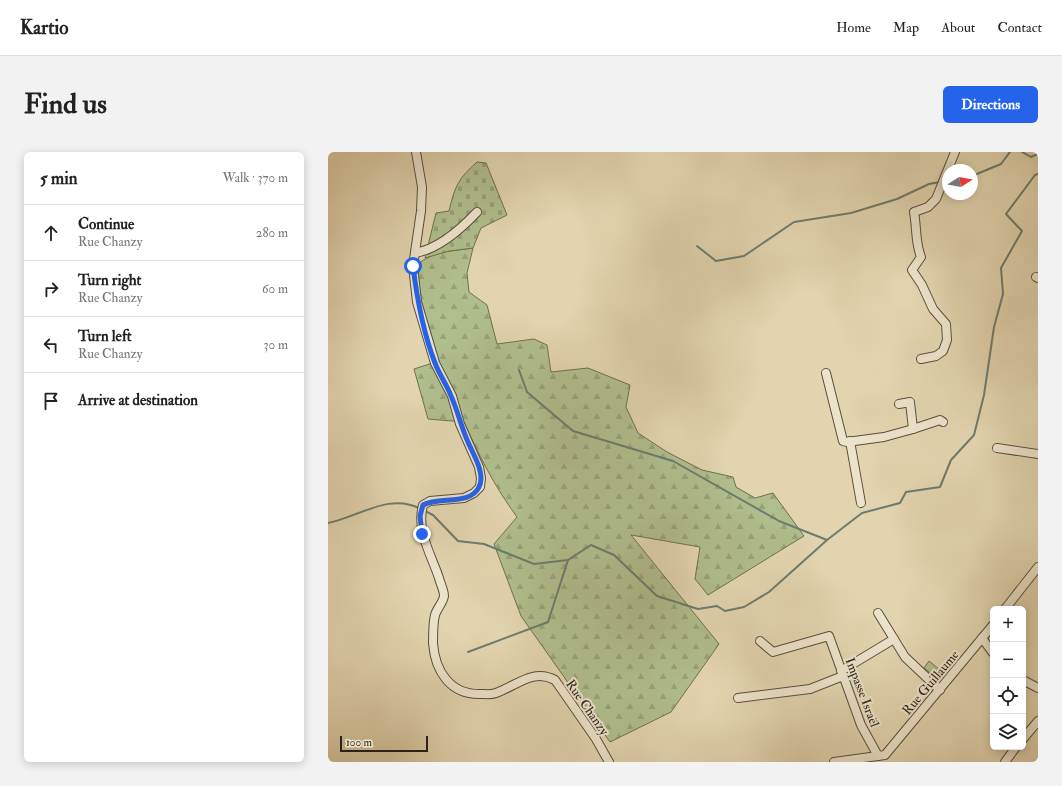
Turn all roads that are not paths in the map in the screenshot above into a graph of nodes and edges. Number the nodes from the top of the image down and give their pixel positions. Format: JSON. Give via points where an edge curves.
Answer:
{"nodes":[{"id":1,"x":416,"y":152,"type":"edge"},
{"id":2,"x":951,"y":153,"type":"edge"},
{"id":3,"x":476,"y":212,"type":"dead end"},
{"id":4,"x":415,"y":253,"type":"junction"},
{"id":5,"x":921,"y":359,"type":"dead end"},
{"id":6,"x":826,"y":373,"type":"dead end"},
{"id":7,"x":899,"y":404,"type":"dead end"},
{"id":8,"x":943,"y":422,"type":"dead end"},
{"id":9,"x":913,"y":428,"type":"junction"},
{"id":10,"x":850,"y":442,"type":"junction"},
{"id":11,"x":997,"y":448,"type":"dead end"},
{"id":12,"x":1038,"y":454,"type":"edge"},
{"id":13,"x":861,"y":503,"type":"dead end"},
{"id":14,"x":1038,"y":567,"type":"edge"},
{"id":15,"x":1007,"y":606,"type":"edge"},
{"id":16,"x":878,"y":613,"type":"dead end"},
{"id":17,"x":990,"y":629,"type":"edge"},
{"id":18,"x":982,"y":638,"type":"junction"},
{"id":19,"x":894,"y":639,"type":"junction"},
{"id":20,"x":760,"y":641,"type":"dead end"},
{"id":21,"x":990,"y":649,"type":"edge"},
{"id":22,"x":842,"y":674,"type":"junction"},
{"id":23,"x":1026,"y":682,"type":"edge"},
{"id":24,"x":1038,"y":688,"type":"edge"},
{"id":25,"x":940,"y":690,"type":"junction"},
{"id":26,"x":738,"y":698,"type":"dead end"},
{"id":27,"x":1038,"y":722,"type":"edge"},
{"id":28,"x":1026,"y":736,"type":"edge"},
{"id":29,"x":1014,"y":750,"type":"edge"},
{"id":30,"x":881,"y":756,"type":"junction"},
{"id":31,"x":609,"y":762,"type":"edge"},
{"id":32,"x":834,"y":762,"type":"edge"},
{"id":33,"x":1005,"y":762,"type":"edge"}],
"edges":[{"from":1,"to":4,"type":"street","name":"Rue Chanzy","via":[[422,187]]},
{"from":2,"to":5,"type":"street","via":[[936,199],[928,207],[914,212],[916,243],[921,257],[912,270],[933,309],[946,324],[947,340],[943,351],[936,356]]},
{"from":3,"to":4,"type":"street","via":[[462,227],[442,241],[423,252]]},
{"from":4,"to":31,"type":"street","name":"Rue Chanzy","via":[[413,266],[417,302],[435,363],[452,396],[460,424],[479,467],[480,478],[480,487],[474,493],[464,498],[430,501],[423,505],[420,516],[422,534],[444,595],[442,604],[435,614],[433,642],[439,671],[445,681],[455,689],[473,695],[494,694],[533,676],[546,675],[555,680]]},
{"from":6,"to":10,"type":"street","via":[[841,439]]},
{"from":7,"to":9,"type":"street","via":[[910,402]]},
{"from":8,"to":9,"type":"street","via":[[940,420]]},
{"from":9,"to":10,"type":"street","via":[[884,437]]},
{"from":10,"to":13,"type":"street"},
{"from":11,"to":12,"type":"street"},
{"from":14,"to":15,"type":"street"},
{"from":16,"to":19,"type":"street"},
{"from":17,"to":18,"type":"street","name":"Rue Guillaume"},
{"from":18,"to":21,"type":"street"},
{"from":18,"to":25,"type":"street","name":"Rue Guillaume"},
{"from":19,"to":22,"type":"street"},
{"from":19,"to":25,"type":"street","via":[[905,657]]},
{"from":20,"to":22,"type":"street","name":"Impasse Israël","via":[[773,652],[829,636]]},
{"from":22,"to":26,"type":"street","via":[[810,689]]},
{"from":22,"to":30,"type":"street","name":"Impasse Israël","via":[[861,725]]},
{"from":23,"to":24,"type":"street"},
{"from":25,"to":30,"type":"street","name":"Rue Guillaume"},
{"from":27,"to":28,"type":"street"},
{"from":29,"to":33,"type":"street"},
{"from":30,"to":32,"type":"street"}]}
